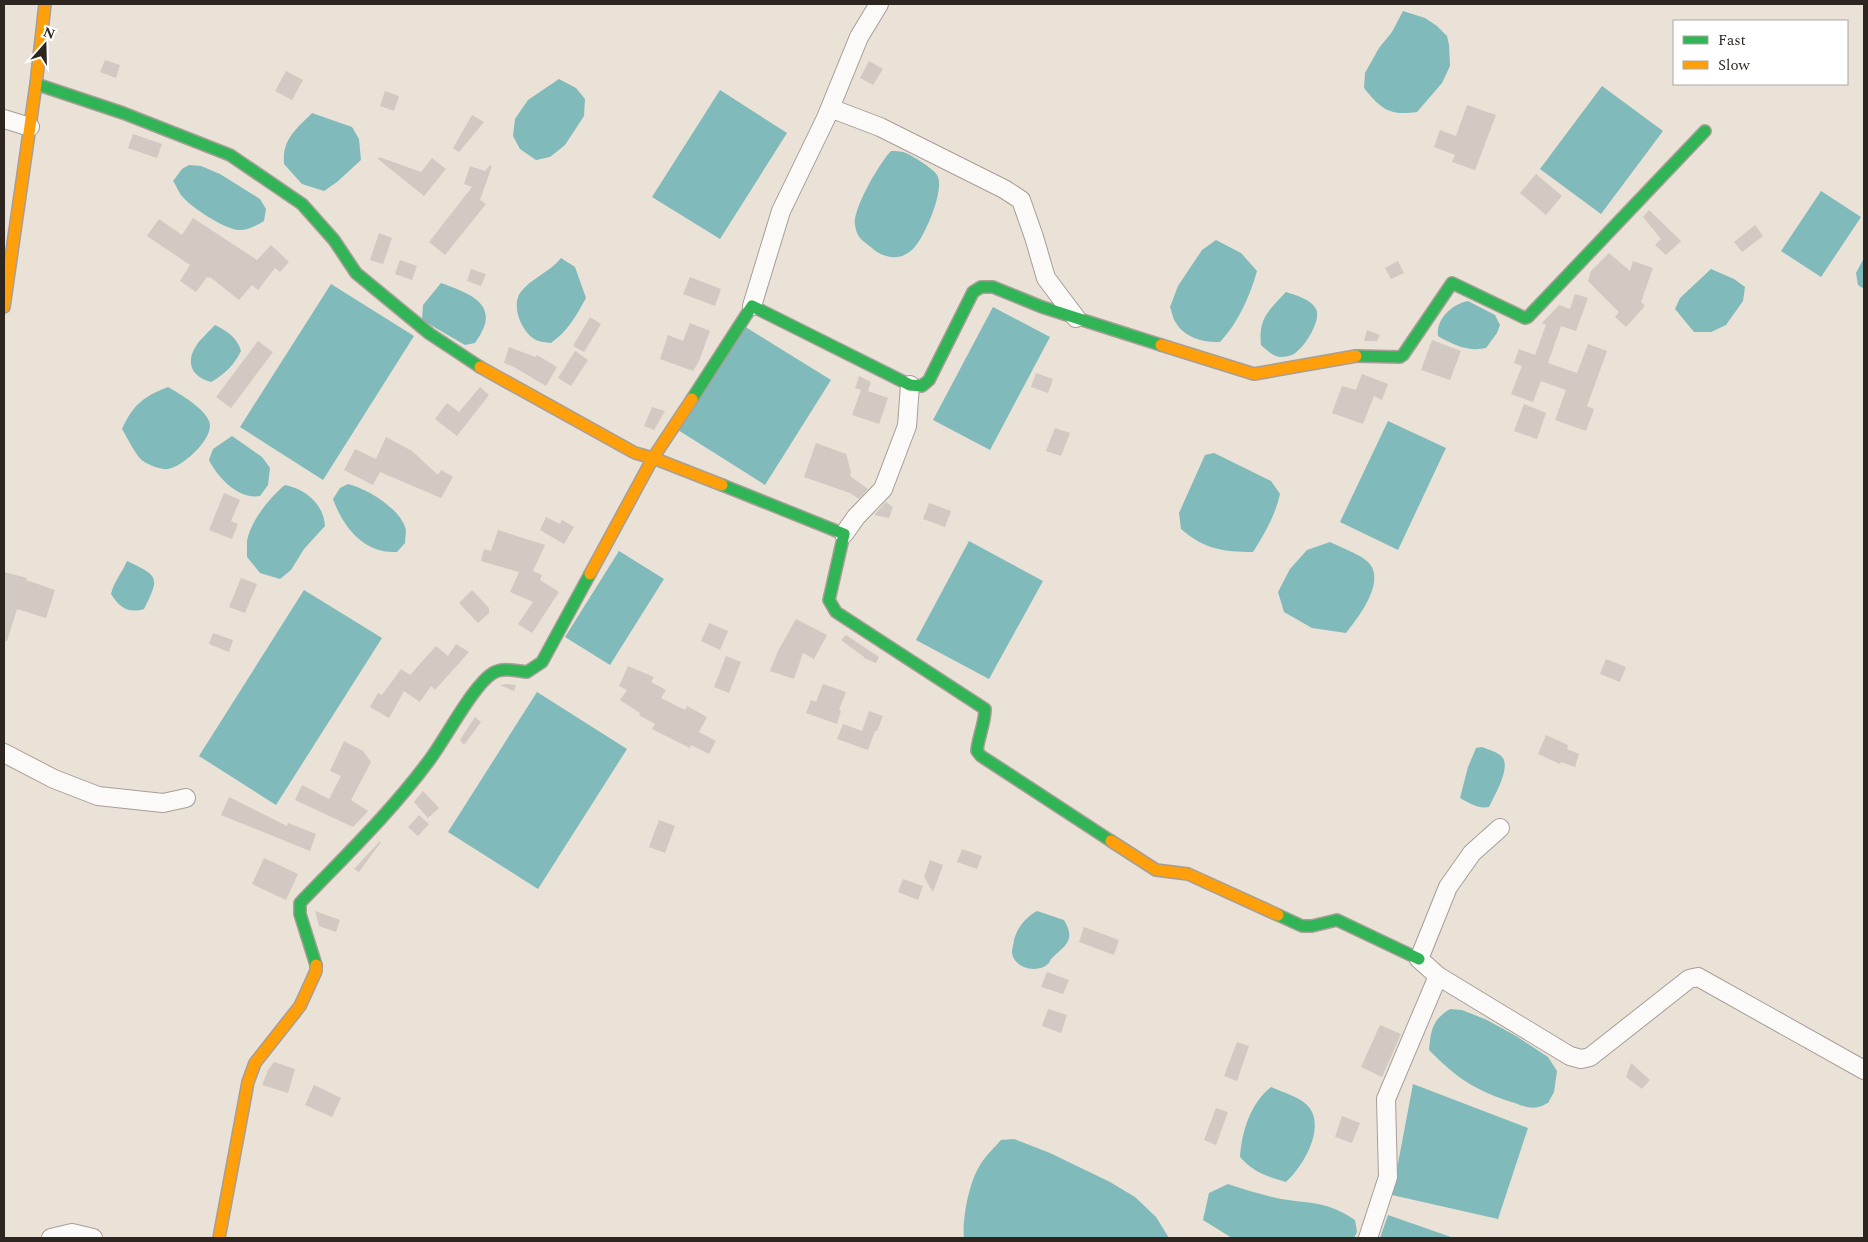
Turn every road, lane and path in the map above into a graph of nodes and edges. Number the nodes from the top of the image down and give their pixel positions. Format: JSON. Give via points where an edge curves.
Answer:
{"nodes":[{"id":1,"x":45,"y":4,"type":"edge"},
{"id":2,"x":879,"y":4,"type":"edge"},
{"id":3,"x":36,"y":84,"type":"junction"},
{"id":4,"x":830,"y":108,"type":"junction"},
{"id":5,"x":4,"y":119,"type":"edge"},
{"id":6,"x":30,"y":127,"type":"junction"},
{"id":7,"x":1706,"y":131,"type":"dead end"},
{"id":8,"x":752,"y":306,"type":"junction"},
{"id":9,"x":4,"y":307,"type":"edge"},
{"id":10,"x":1076,"y":318,"type":"junction"},
{"id":11,"x":910,"y":385,"type":"junction"},
{"id":12,"x":653,"y":458,"type":"junction"},
{"id":13,"x":844,"y":534,"type":"junction"},
{"id":14,"x":4,"y":753,"type":"edge"},
{"id":15,"x":186,"y":798,"type":"dead end"},
{"id":16,"x":1500,"y":828,"type":"dead end"},
{"id":17,"x":1419,"y":959,"type":"junction"},
{"id":18,"x":1438,"y":976,"type":"junction"},
{"id":19,"x":1864,"y":1070,"type":"edge"},
{"id":20,"x":51,"y":1238,"type":"edge"},
{"id":21,"x":93,"y":1238,"type":"edge"},
{"id":22,"x":219,"y":1238,"type":"edge"},
{"id":23,"x":1368,"y":1238,"type":"edge"}],
"edges":[{"from":1,"to":3,"type":"main road"},
{"from":2,"to":4,"type":"street","via":[[859,37]]},
{"from":3,"to":6,"type":"main road"},
{"from":3,"to":12,"type":"main road","via":[[123,113],[230,155],[302,204],[334,240],[356,273],[430,334],[478,366],[635,453]]},
{"from":4,"to":8,"type":"street","via":[[781,211]]},
{"from":4,"to":10,"type":"street","via":[[880,127],[1021,200],[1046,278]]},
{"from":5,"to":6,"type":"street"},
{"from":6,"to":9,"type":"main road"},
{"from":7,"to":10,"type":"main road","via":[[1528,317],[1452,283],[1400,357],[1361,355],[1254,374]]},
{"from":8,"to":11,"type":"main road"},
{"from":8,"to":12,"type":"main road"},
{"from":10,"to":11,"type":"main road","via":[[993,286],[981,287],[972,292],[929,380],[922,386]]},
{"from":11,"to":13,"type":"street","via":[[907,426],[883,489]]},
{"from":12,"to":13,"type":"main road"},
{"from":12,"to":22,"type":"main road","via":[[542,662],[527,672],[505,669],[494,672],[481,683],[429,761],[390,809],[300,903],[300,914],[316,971],[300,1006],[255,1063],[248,1082]]},
{"from":13,"to":17,"type":"main road","via":[[829,600],[836,612],[985,709],[986,720],[977,742],[981,756],[1156,870],[1188,874],[1302,926],[1312,928],[1326,920],[1337,920]]},
{"from":14,"to":15,"type":"street","via":[[54,779],[98,796],[163,803]]},
{"from":16,"to":17,"type":"street","via":[[1472,853],[1448,887]]},
{"from":17,"to":18,"type":"street"},
{"from":18,"to":19,"type":"street","via":[[1570,1056],[1581,1059],[1590,1057],[1689,979],[1698,977]]},
{"from":18,"to":23,"type":"street","via":[[1386,1099],[1388,1176]]},
{"from":20,"to":21,"type":"street","via":[[72,1234]]}]}
